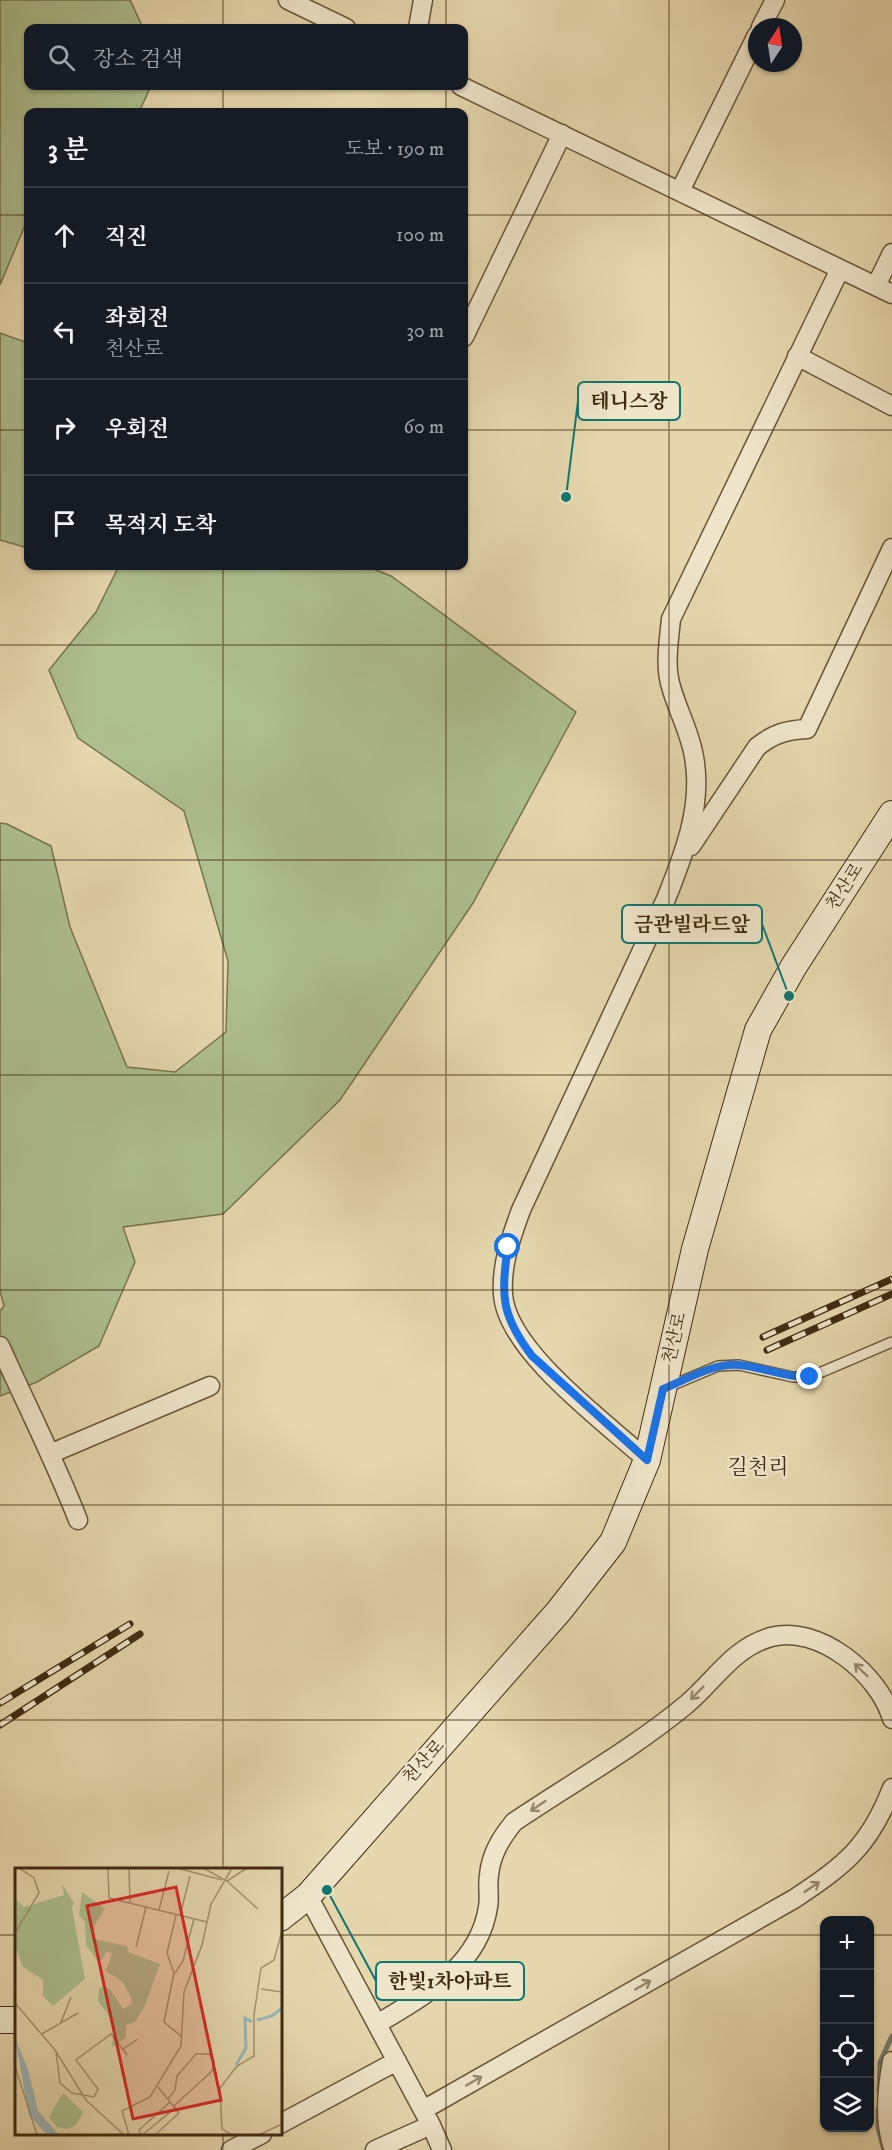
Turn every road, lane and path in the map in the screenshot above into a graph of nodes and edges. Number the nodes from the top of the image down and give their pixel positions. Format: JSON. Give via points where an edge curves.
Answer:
{"nodes":[{"id":1,"x":288,"y":0,"type":"edge"},
{"id":2,"x":423,"y":0,"type":"edge"},
{"id":3,"x":775,"y":0,"type":"edge"},
{"id":4,"x":766,"y":18,"type":"edge"},
{"id":5,"x":338,"y":24,"type":"edge"},
{"id":6,"x":419,"y":24,"type":"edge"},
{"id":7,"x":748,"y":53,"type":"edge"},
{"id":8,"x":468,"y":89,"type":"edge"},
{"id":9,"x":562,"y":134,"type":"junction"},
{"id":10,"x":680,"y":191,"type":"junction"},
{"id":11,"x":892,"y":253,"type":"edge"},
{"id":12,"x":840,"y":268,"type":"junction"},
{"id":13,"x":884,"y":290,"type":"edge"},
{"id":14,"x":468,"y":329,"type":"edge"},
{"id":15,"x":797,"y":356,"type":"junction"},
{"id":16,"x":892,"y":406,"type":"edge"},
{"id":17,"x":892,"y":548,"type":"edge"},
{"id":18,"x":892,"y":814,"type":"edge"},
{"id":19,"x":682,"y":859,"type":"junction"},
{"id":20,"x":892,"y":1342,"type":"edge"},
{"id":21,"x":0,"y":1346,"type":"edge"},
{"id":22,"x":210,"y":1386,"type":"dead end"},
{"id":23,"x":663,"y":1389,"type":"junction"},
{"id":24,"x":51,"y":1453,"type":"junction"},
{"id":25,"x":647,"y":1460,"type":"junction"},
{"id":26,"x":78,"y":1520,"type":"dead end"},
{"id":27,"x":892,"y":1719,"type":"edge"},
{"id":28,"x":892,"y":1788,"type":"edge"},
{"id":29,"x":308,"y":1896,"type":"junction"},
{"id":30,"x":282,"y":1916,"type":"edge"},
{"id":31,"x":377,"y":2024,"type":"junction"},
{"id":32,"x":397,"y":2061,"type":"junction"},
{"id":33,"x":892,"y":2061,"type":"edge"},
{"id":34,"x":427,"y":2118,"type":"junction"},
{"id":35,"x":282,"y":2123,"type":"edge"},
{"id":36,"x":258,"y":2135,"type":"edge"},
{"id":37,"x":892,"y":2145,"type":"edge"},
{"id":38,"x":231,"y":2150,"type":"edge"},
{"id":39,"x":375,"y":2150,"type":"edge"},
{"id":40,"x":442,"y":2150,"type":"edge"}],
"edges":[{"from":1,"to":5,"type":"street"},
{"from":2,"to":6,"type":"street"},
{"from":3,"to":4,"type":"street"},
{"from":7,"to":10,"type":"street"},
{"from":8,"to":9,"type":"street"},
{"from":9,"to":10,"type":"street"},
{"from":9,"to":14,"type":"street"},
{"from":10,"to":12,"type":"street"},
{"from":11,"to":13,"type":"street"},
{"from":12,"to":13,"type":"street"},
{"from":12,"to":15,"type":"street"},
{"from":15,"to":16,"type":"street"},
{"from":15,"to":19,"type":"street","via":[[671,619],[670,683],[686,726],[695,769],[693,821]]},
{"from":17,"to":19,"type":"street","via":[[807,729],[787,730],[757,747]]},
{"from":18,"to":23,"type":"street","name":"천산로","via":[[794,966],[758,1030],[694,1249]]},
{"from":19,"to":25,"type":"street","via":[[521,1210],[503,1275],[507,1318],[532,1356]]},
{"from":20,"to":23,"type":"lane","via":[[810,1377],[739,1365],[718,1366]]},
{"from":21,"to":24,"type":"street"},
{"from":22,"to":24,"type":"street"},
{"from":23,"to":25,"type":"street","name":"천산로"},
{"from":24,"to":26,"type":"street"},
{"from":25,"to":29,"type":"street","name":"천산로","via":[[613,1542],[566,1602]]},
{"from":27,"to":31,"type":"street","one_way":true,"via":[[867,1676],[848,1658],[822,1643],[798,1636],[773,1636],[745,1647],[688,1703],[514,1822],[498,1841],[489,1875],[489,1906],[483,1929],[470,1952],[442,1982]]},
{"from":34,"to":28,"type":"street","one_way":true,"via":[[837,1870],[863,1845],[880,1819]]},
{"from":29,"to":30,"type":"street","name":"천산로"},
{"from":29,"to":31,"type":"street"},
{"from":31,"to":32,"type":"street"},
{"from":32,"to":34,"type":"street"},
{"from":32,"to":35,"type":"street"},
{"from":33,"to":37,"type":"street","via":[[888,2119]]},
{"from":34,"to":39,"type":"street"},
{"from":34,"to":40,"type":"street"},
{"from":36,"to":38,"type":"street"}]}
